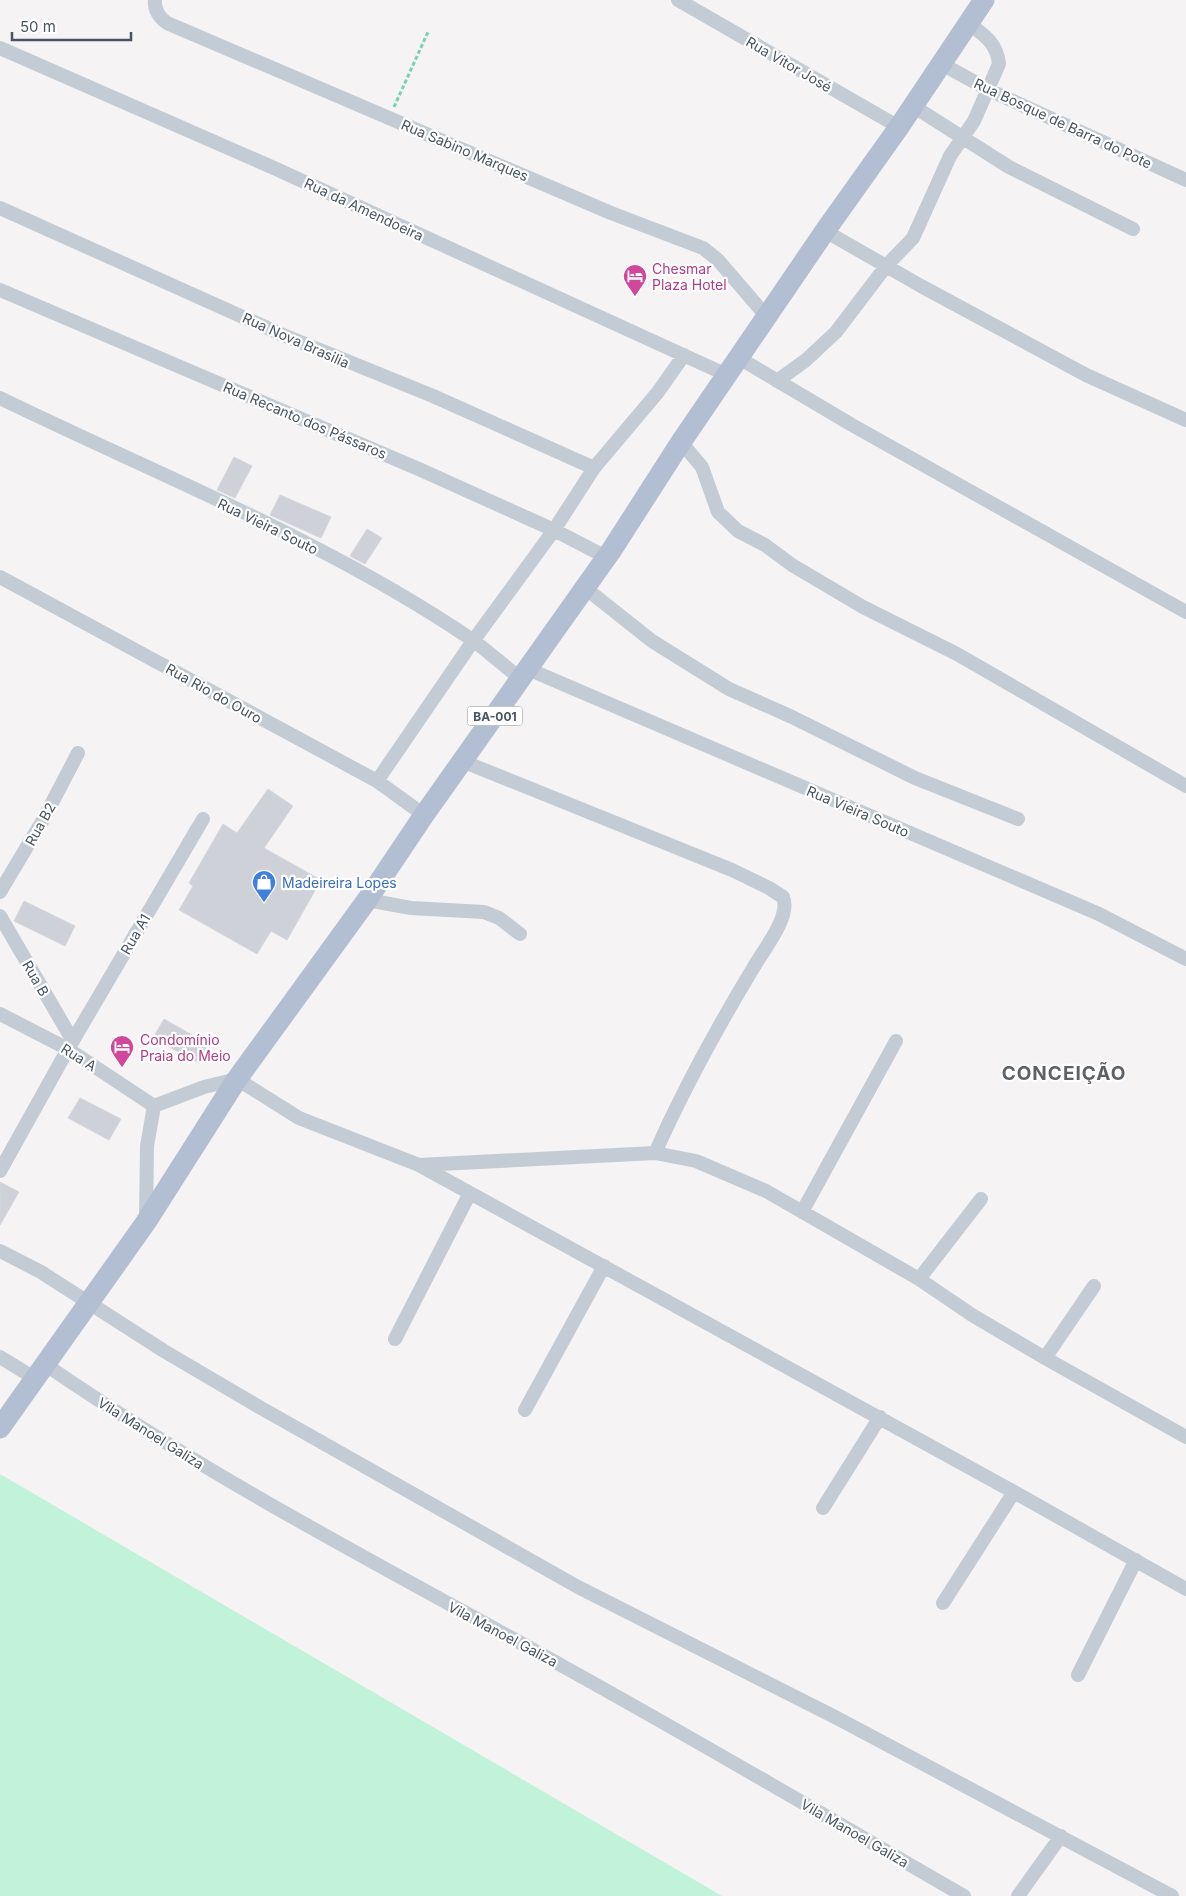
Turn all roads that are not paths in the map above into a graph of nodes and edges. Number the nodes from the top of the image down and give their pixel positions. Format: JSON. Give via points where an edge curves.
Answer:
{"nodes":[{"id":1,"x":155,"y":0,"type":"edge"},
{"id":2,"x":678,"y":0,"type":"edge"},
{"id":3,"x":984,"y":0,"type":"edge"},
{"id":4,"x":968,"y":23,"type":"junction"},
{"id":5,"x":0,"y":48,"type":"edge"},
{"id":6,"x":942,"y":64,"type":"junction"},
{"id":7,"x":989,"y":90,"type":"junction"},
{"id":8,"x":913,"y":106,"type":"junction"},
{"id":9,"x":899,"y":127,"type":"junction"},
{"id":10,"x":962,"y":137,"type":"junction"},
{"id":11,"x":1184,"y":176,"type":"edge"},
{"id":12,"x":0,"y":208,"type":"edge"},
{"id":13,"x":1133,"y":229,"type":"dead end"},
{"id":14,"x":825,"y":231,"type":"junction"},
{"id":15,"x":887,"y":266,"type":"junction"},
{"id":16,"x":0,"y":290,"type":"edge"},
{"id":17,"x":767,"y":317,"type":"junction"},
{"id":18,"x":684,"y":356,"type":"junction"},
{"id":19,"x":733,"y":367,"type":"junction"},
{"id":20,"x":777,"y":381,"type":"junction"},
{"id":21,"x":0,"y":398,"type":"edge"},
{"id":22,"x":1186,"y":420,"type":"edge"},
{"id":23,"x":681,"y":442,"type":"junction"},
{"id":24,"x":594,"y":468,"type":"junction"},
{"id":25,"x":554,"y":530,"type":"junction"},
{"id":26,"x":606,"y":557,"type":"junction"},
{"id":27,"x":0,"y":577,"type":"edge"},
{"id":28,"x":584,"y":587,"type":"junction"},
{"id":29,"x":1186,"y":612,"type":"edge"},
{"id":30,"x":473,"y":641,"type":"junction"},
{"id":31,"x":524,"y":674,"type":"junction"},
{"id":32,"x":78,"y":753,"type":"dead end"},
{"id":33,"x":462,"y":761,"type":"junction"},
{"id":34,"x":377,"y":781,"type":"junction"},
{"id":35,"x":1186,"y":786,"type":"edge"},
{"id":36,"x":424,"y":815,"type":"junction"},
{"id":37,"x":203,"y":819,"type":"dead end"},
{"id":38,"x":1018,"y":819,"type":"dead end"},
{"id":39,"x":0,"y":892,"type":"edge"},
{"id":40,"x":367,"y":900,"type":"junction"},
{"id":41,"x":0,"y":916,"type":"edge"},
{"id":42,"x":520,"y":934,"type":"dead end"},
{"id":43,"x":1186,"y":959,"type":"edge"},
{"id":44,"x":0,"y":1014,"type":"edge"},
{"id":45,"x":896,"y":1041,"type":"dead end"},
{"id":46,"x":70,"y":1045,"type":"junction"},
{"id":47,"x":238,"y":1079,"type":"junction"},
{"id":48,"x":154,"y":1106,"type":"junction"},
{"id":49,"x":655,"y":1153,"type":"junction"},
{"id":50,"x":419,"y":1165,"type":"junction"},
{"id":51,"x":0,"y":1171,"type":"edge"},
{"id":52,"x":470,"y":1193,"type":"junction"},
{"id":53,"x":981,"y":1199,"type":"dead end"},
{"id":54,"x":802,"y":1212,"type":"junction"},
{"id":55,"x":146,"y":1222,"type":"junction"},
{"id":56,"x":0,"y":1251,"type":"edge"},
{"id":57,"x":604,"y":1266,"type":"junction"},
{"id":58,"x":919,"y":1279,"type":"junction"},
{"id":59,"x":1094,"y":1286,"type":"dead end"},
{"id":60,"x":89,"y":1302,"type":"junction"},
{"id":61,"x":394,"y":1339,"type":"dead end"},
{"id":62,"x":0,"y":1357,"type":"edge"},
{"id":63,"x":1045,"y":1358,"type":"junction"},
{"id":64,"x":41,"y":1372,"type":"junction"},
{"id":65,"x":525,"y":1410,"type":"dead end"},
{"id":66,"x":880,"y":1417,"type":"junction"},
{"id":67,"x":0,"y":1428,"type":"edge"},
{"id":68,"x":1186,"y":1437,"type":"edge"},
{"id":69,"x":1014,"y":1492,"type":"junction"},
{"id":70,"x":823,"y":1508,"type":"dead end"},
{"id":71,"x":1136,"y":1560,"type":"junction"},
{"id":72,"x":1186,"y":1589,"type":"edge"},
{"id":73,"x":943,"y":1603,"type":"dead end"},
{"id":74,"x":1078,"y":1675,"type":"dead end"},
{"id":75,"x":1061,"y":1836,"type":"junction"},
{"id":76,"x":964,"y":1896,"type":"edge"},
{"id":77,"x":1018,"y":1896,"type":"edge"},
{"id":78,"x":1172,"y":1896,"type":"edge"}],
"edges":[{"from":1,"to":17,"type":"street","name":"Rua Sabino Marques","via":[[160,18],[167,23],[611,213],[703,248],[718,260]]},
{"from":2,"to":9,"type":"street","name":"Rua Vitor José"},
{"from":3,"to":4,"type":"main road","number":"BA-001"},
{"from":4,"to":6,"type":"main road","number":"BA-001"},
{"from":4,"to":7,"type":"street","via":[[990,40],[998,56],[999,64]]},
{"from":5,"to":18,"type":"street","name":"Rua da Amendoeira","via":[[274,168]]},
{"from":6,"to":7,"type":"street","name":"Rua Bosque de Barra do Pote"},
{"from":6,"to":8,"type":"main road","number":"BA-001"},
{"from":7,"to":10,"type":"street"},
{"from":7,"to":11,"type":"street","name":"Rua Bosque de Barra do Pote"},
{"from":8,"to":9,"type":"main road","number":"BA-001"},
{"from":8,"to":10,"type":"street"},
{"from":9,"to":14,"type":"main road","number":"BA-001"},
{"from":10,"to":13,"type":"street","via":[[1009,167]]},
{"from":10,"to":15,"type":"street","via":[[913,238]]},
{"from":12,"to":24,"type":"street","name":"Rua Nova Brasilia","via":[[283,335],[442,400]]},
{"from":14,"to":15,"type":"street"},
{"from":14,"to":17,"type":"main road","number":"BA-001"},
{"from":15,"to":20,"type":"street","via":[[836,332]]},
{"from":15,"to":22,"type":"street","via":[[1086,375]]},
{"from":16,"to":25,"type":"street","name":"Rua Recanto dos Pássaros"},
{"from":17,"to":19,"type":"main road","number":"BA-001"},
{"from":18,"to":19,"type":"street","name":"Rua da Amendoeira"},
{"from":18,"to":24,"type":"street"},
{"from":19,"to":20,"type":"street","name":"Rua da Amendoeira"},
{"from":19,"to":23,"type":"main road","number":"BA-001"},
{"from":20,"to":29,"type":"street","name":"Rua da Amendoeira"},
{"from":21,"to":30,"type":"street","name":"Rua Vieira Souto","via":[[326,554],[428,611]]},
{"from":23,"to":26,"type":"main road","number":"BA-001"},
{"from":23,"to":35,"type":"street","via":[[702,467],[718,512],[738,531],[863,607],[965,659]]},
{"from":24,"to":25,"type":"street"},
{"from":25,"to":26,"type":"street","name":"Rua Recanto dos Pássaros"},
{"from":25,"to":30,"type":"street"},
{"from":26,"to":28,"type":"main road","number":"BA-001"},
{"from":27,"to":34,"type":"street","name":"Rua Rio do Ouro"},
{"from":28,"to":31,"type":"main road","number":"BA-001"},
{"from":28,"to":38,"type":"street","via":[[652,641],[729,690],[790,716],[915,778]]},
{"from":30,"to":31,"type":"street","name":"Rua Vieira Souto"},
{"from":30,"to":34,"type":"street"},
{"from":31,"to":33,"type":"main road","number":"BA-001"},
{"from":31,"to":43,"type":"street","name":"Rua Vieira Souto","via":[[1099,914]]},
{"from":32,"to":39,"type":"street","name":"Rua B2","via":[[44,820]]},
{"from":33,"to":36,"type":"main road","number":"BA-001"},
{"from":33,"to":49,"type":"street","via":[[706,859],[783,897],[785,910],[777,929],[710,1040]]},
{"from":34,"to":36,"type":"street","name":"Rua Rio do Ouro"},
{"from":36,"to":40,"type":"main road","number":"BA-001"},
{"from":37,"to":46,"type":"street","name":"Rua A1"},
{"from":40,"to":42,"type":"street","via":[[412,908],[484,912],[499,918]]},
{"from":40,"to":47,"type":"main road","number":"BA-001"},
{"from":41,"to":46,"type":"street","name":"Rua B"},
{"from":44,"to":46,"type":"street","name":"Rua A"},
{"from":45,"to":54,"type":"street"},
{"from":46,"to":48,"type":"street","name":"Rua A"},
{"from":46,"to":51,"type":"street","name":"Rua A1"},
{"from":47,"to":48,"type":"street","via":[[204,1087]]},
{"from":47,"to":50,"type":"street","via":[[298,1118]]},
{"from":47,"to":55,"type":"main road","number":"BA-001"},
{"from":48,"to":55,"type":"street","via":[[147,1146]]},
{"from":49,"to":50,"type":"street"},
{"from":49,"to":54,"type":"street","via":[[696,1161],[719,1170]]},
{"from":50,"to":52,"type":"street"},
{"from":52,"to":57,"type":"street"},
{"from":52,"to":61,"type":"street"},
{"from":53,"to":58,"type":"street"},
{"from":54,"to":58,"type":"street"},
{"from":55,"to":60,"type":"main road","number":"BA-001"},
{"from":56,"to":60,"type":"street"},
{"from":57,"to":65,"type":"street"},
{"from":57,"to":66,"type":"street"},
{"from":58,"to":63,"type":"street"},
{"from":59,"to":63,"type":"street"},
{"from":60,"to":64,"type":"main road","number":"BA-001"},
{"from":60,"to":75,"type":"street","via":[[261,1408],[578,1588],[835,1717]]},
{"from":62,"to":64,"type":"street","name":"Vila Manoel Galiza"},
{"from":63,"to":68,"type":"street"},
{"from":64,"to":67,"type":"main road","number":"BA-001"},
{"from":64,"to":76,"type":"street","name":"Vila Manoel Galiza"},
{"from":66,"to":69,"type":"street"},
{"from":66,"to":70,"type":"street"},
{"from":69,"to":71,"type":"street"},
{"from":69,"to":73,"type":"street"},
{"from":71,"to":72,"type":"street"},
{"from":71,"to":74,"type":"street"},
{"from":75,"to":77,"type":"street"},
{"from":75,"to":78,"type":"street"}]}
